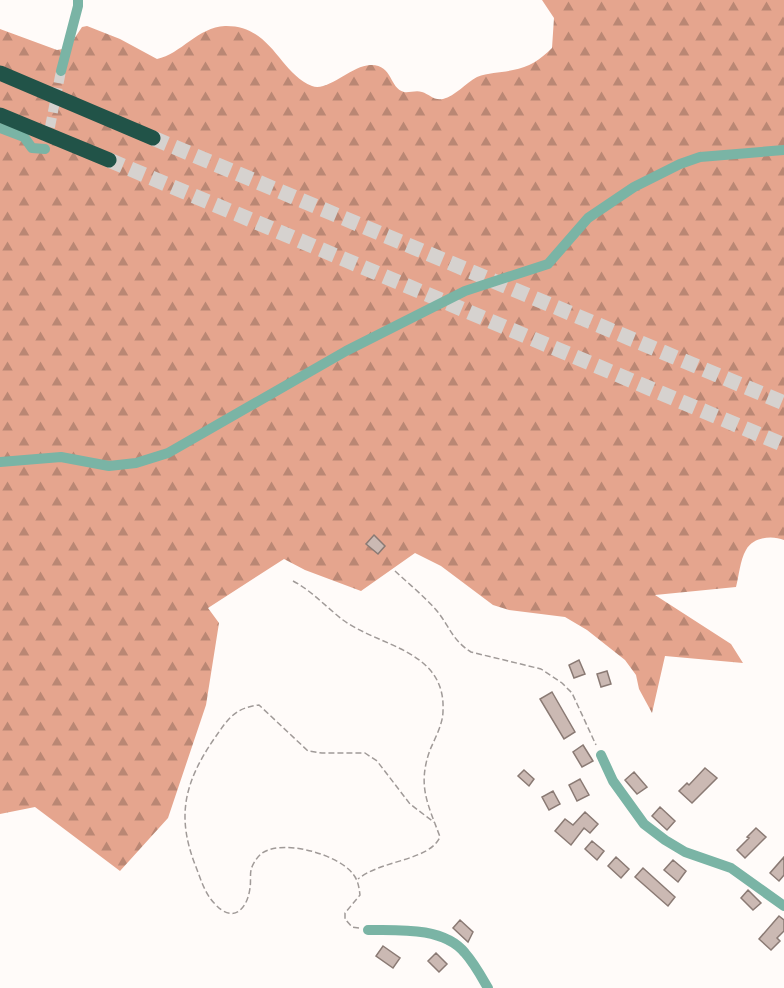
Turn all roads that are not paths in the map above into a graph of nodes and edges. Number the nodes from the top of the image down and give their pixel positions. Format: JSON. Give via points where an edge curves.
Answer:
{"nodes":[{"id":1,"x":78,"y":0,"type":"edge"},
{"id":2,"x":61,"y":71,"type":"tunnel mouth"},
{"id":3,"x":0,"y":73,"type":"edge"},
{"id":4,"x":0,"y":115,"type":"edge"},
{"id":5,"x":0,"y":128,"type":"edge"},
{"id":6,"x":153,"y":138,"type":"tunnel mouth"},
{"id":7,"x":45,"y":149,"type":"dead end"},
{"id":8,"x":784,"y":150,"type":"edge"},
{"id":9,"x":109,"y":160,"type":"tunnel mouth"},
{"id":10,"x":0,"y":462,"type":"edge"},
{"id":11,"x":601,"y":755,"type":"road end"},
{"id":12,"x":783,"y":904,"type":"edge"},
{"id":13,"x":368,"y":930,"type":"road end"},
{"id":14,"x":488,"y":988,"type":"edge"}],
"edges":[{"from":1,"to":2,"type":"street"},
{"from":3,"to":6,"type":"highway"},
{"from":4,"to":9,"type":"highway"},
{"from":5,"to":7,"type":"street","via":[[24,137],[32,148]]},
{"from":8,"to":10,"type":"street","via":[[700,157],[680,164],[634,187],[588,218],[548,264],[465,291],[346,351],[168,453],[109,466],[62,457]]},
{"from":11,"to":12,"type":"street","via":[[613,781],[644,824],[685,852],[732,868]]},
{"from":13,"to":14,"type":"street","via":[[413,932],[450,940],[464,951]]}]}
